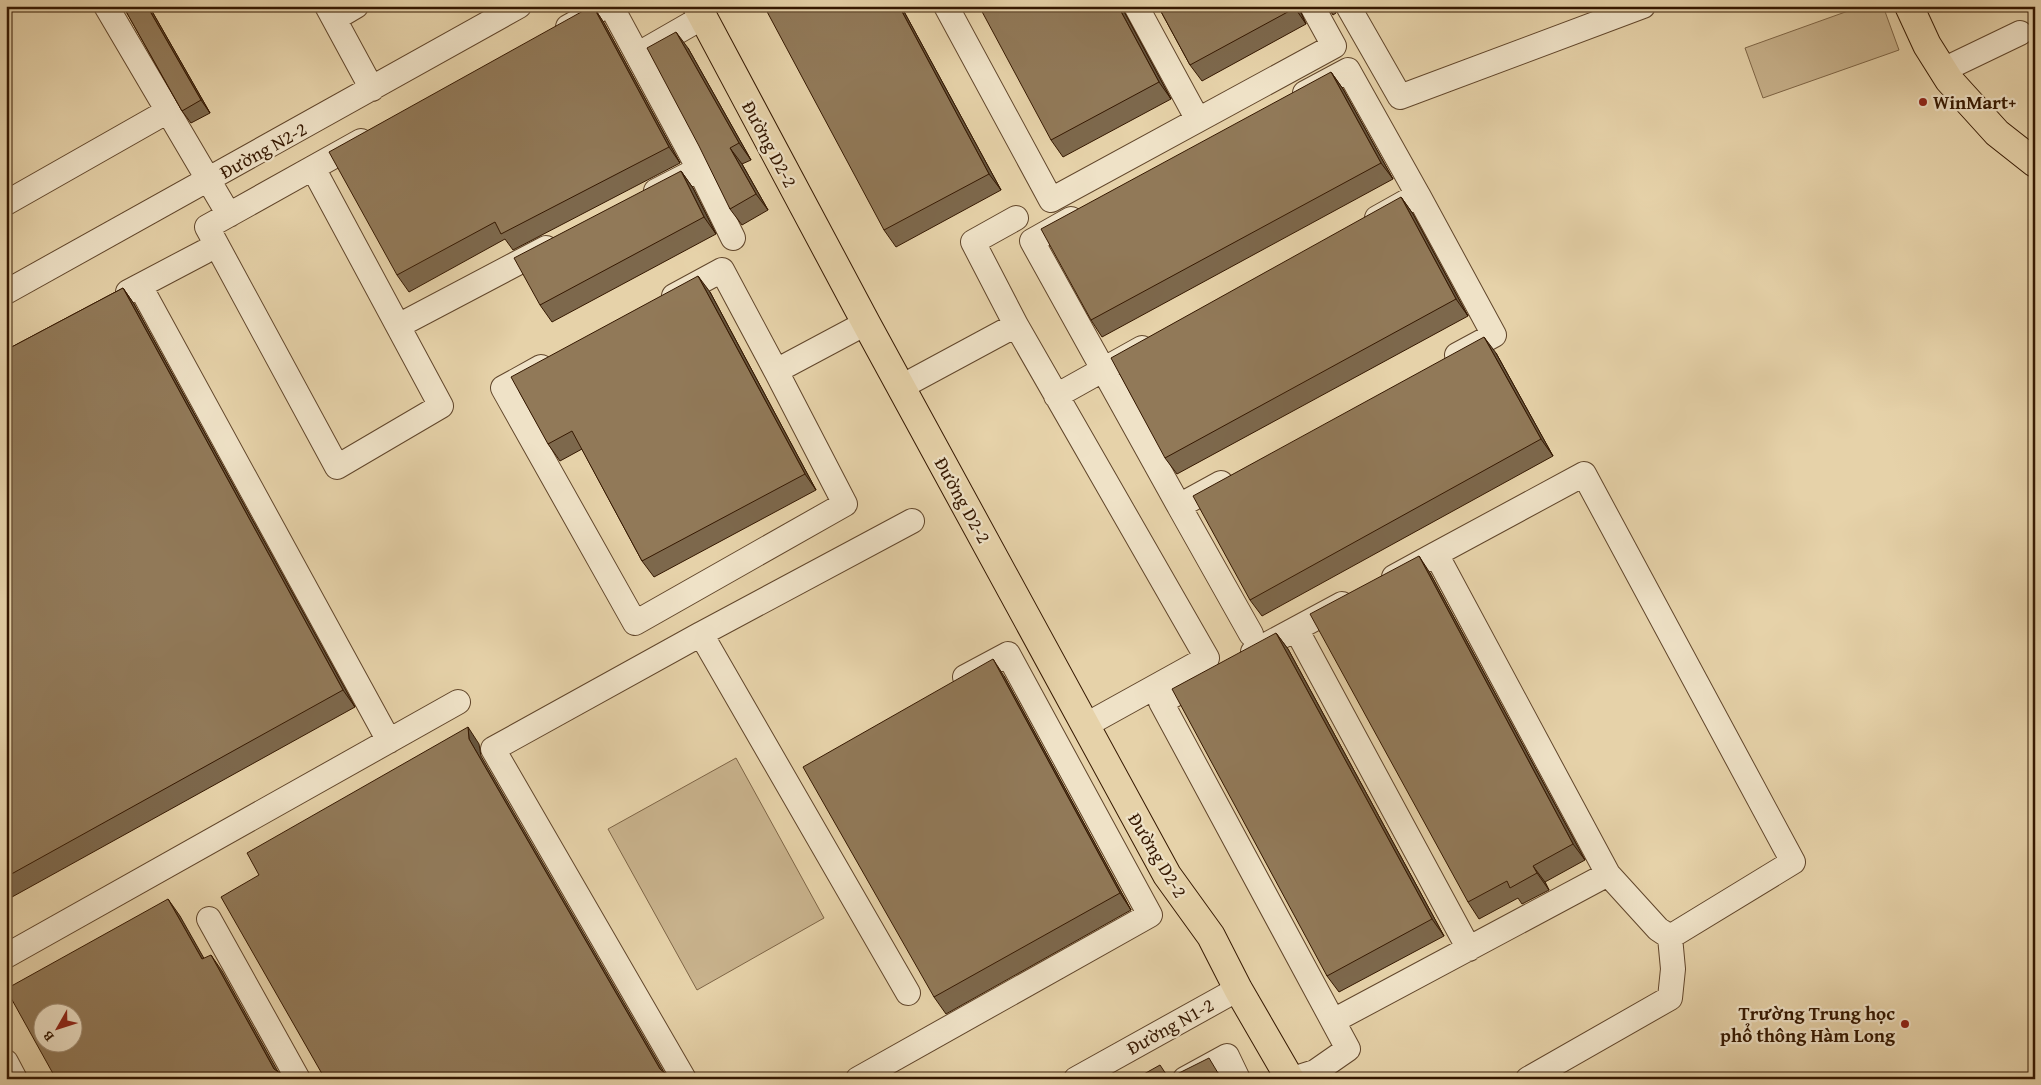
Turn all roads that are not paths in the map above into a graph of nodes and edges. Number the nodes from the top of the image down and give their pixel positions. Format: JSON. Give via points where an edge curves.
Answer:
{"nodes":[{"id":1,"x":106,"y":6,"type":"edge"},
{"id":2,"x":356,"y":6,"type":"edge"},
{"id":3,"x":520,"y":6,"type":"edge"},
{"id":4,"x":606,"y":6,"type":"edge"},
{"id":5,"x":611,"y":6,"type":"edge"},
{"id":6,"x":946,"y":6,"type":"edge"},
{"id":7,"x":1136,"y":6,"type":"edge"},
{"id":8,"x":1312,"y":6,"type":"edge"},
{"id":9,"x":1348,"y":6,"type":"edge"},
{"id":10,"x":1643,"y":6,"type":"edge"},
{"id":11,"x":1909,"y":6,"type":"edge"},
{"id":12,"x":330,"y":12,"type":"edge"},
{"id":13,"x":700,"y":12,"type":"edge"},
{"id":14,"x":2020,"y":33,"type":"dead end"},
{"id":15,"x":546,"y":40,"type":"edge"},
{"id":16,"x":637,"y":55,"type":"junction"},
{"id":17,"x":1943,"y":70,"type":"junction"},
{"id":18,"x":372,"y":89,"type":"junction"},
{"id":19,"x":1287,"y":103,"type":"edge"},
{"id":20,"x":168,"y":111,"type":"junction"},
{"id":21,"x":1198,"y":120,"type":"junction"},
{"id":22,"x":382,"y":130,"type":"edge"},
{"id":23,"x":2035,"y":163,"type":"edge"},
{"id":24,"x":314,"y":168,"type":"junction"},
{"id":25,"x":699,"y":169,"type":"junction"},
{"id":26,"x":209,"y":180,"type":"junction"},
{"id":27,"x":1418,"y":195,"type":"junction"},
{"id":28,"x":637,"y":201,"type":"edge"},
{"id":29,"x":6,"y":203,"type":"edge"},
{"id":30,"x":1094,"y":207,"type":"edge"},
{"id":31,"x":229,"y":215,"type":"junction"},
{"id":32,"x":1016,"y":218,"type":"dead end"},
{"id":33,"x":1358,"y":228,"type":"edge"},
{"id":34,"x":566,"y":238,"type":"edge"},
{"id":35,"x":733,"y":238,"type":"dead end"},
{"id":36,"x":204,"y":252,"type":"dead end"},
{"id":37,"x":140,"y":286,"type":"junction"},
{"id":38,"x":6,"y":292,"type":"edge"},
{"id":39,"x":107,"y":303,"type":"edge"},
{"id":40,"x":652,"y":308,"type":"edge"},
{"id":41,"x":866,"y":323,"type":"junction"},
{"id":42,"x":1016,"y":325,"type":"junction"},
{"id":43,"x":398,"y":326,"type":"junction"},
{"id":44,"x":1162,"y":337,"type":"edge"},
{"id":45,"x":564,"y":355,"type":"edge"},
{"id":46,"x":1442,"y":364,"type":"edge"},
{"id":47,"x":1103,"y":370,"type":"junction"},
{"id":48,"x":776,"y":371,"type":"junction"},
{"id":49,"x":901,"y":387,"type":"junction"},
{"id":50,"x":1056,"y":396,"type":"junction"},
{"id":51,"x":1240,"y":473,"type":"edge"},
{"id":52,"x":1179,"y":506,"type":"junction"},
{"id":53,"x":912,"y":521,"type":"dead end"},
{"id":54,"x":1436,"y":554,"type":"junction"},
{"id":55,"x":1296,"y":628,"type":"junction"},
{"id":56,"x":702,"y":634,"type":"junction"},
{"id":57,"x":1251,"y":634,"type":"dead end"},
{"id":58,"x":947,"y":687,"type":"edge"},
{"id":59,"x":458,"y":702,"type":"dead end"},
{"id":60,"x":1086,"y":725,"type":"junction"},
{"id":61,"x":388,"y":741,"type":"junction"},
{"id":62,"x":1608,"y":874,"type":"junction"},
{"id":63,"x":209,"y":919,"type":"dead end"},
{"id":64,"x":1670,"y":937,"type":"junction"},
{"id":65,"x":1469,"y":949,"type":"junction"},
{"id":66,"x":6,"y":956,"type":"edge"},
{"id":67,"x":1238,"y":989,"type":"junction"},
{"id":68,"x":908,"y":993,"type":"dead end"},
{"id":69,"x":1334,"y":1021,"type":"junction"},
{"id":70,"x":6,"y":1062,"type":"edge"},
{"id":71,"x":1087,"y":1076,"type":"edge"},
{"id":72,"x":15,"y":1079,"type":"edge"},
{"id":73,"x":298,"y":1079,"type":"edge"},
{"id":74,"x":684,"y":1079,"type":"edge"},
{"id":75,"x":858,"y":1079,"type":"edge"},
{"id":76,"x":1185,"y":1079,"type":"edge"},
{"id":77,"x":1238,"y":1079,"type":"edge"},
{"id":78,"x":1291,"y":1079,"type":"edge"},
{"id":79,"x":1528,"y":1079,"type":"edge"}],
"edges":[{"from":1,"to":20,"type":"street"},
{"from":2,"to":12,"type":"street"},
{"from":3,"to":18,"type":"street","name":"Đường N2-2"},
{"from":4,"to":15,"type":"street"},
{"from":5,"to":16,"type":"street"},
{"from":6,"to":21,"type":"street","via":[[1050,200]]},
{"from":7,"to":21,"type":"street"},
{"from":8,"to":21,"type":"street","via":[[1334,46]]},
{"from":9,"to":10,"type":"street","via":[[1400,97]]},
{"from":11,"to":17,"type":"main road"},
{"from":12,"to":18,"type":"street"},
{"from":13,"to":16,"type":"street"},
{"from":13,"to":41,"type":"main road","name":"Đường D2-2"},
{"from":14,"to":17,"type":"street"},
{"from":16,"to":25,"type":"street"},
{"from":17,"to":23,"type":"main road","via":[[1998,133]]},
{"from":18,"to":26,"type":"street","name":"Đường N2-2"},
{"from":19,"to":27,"type":"street","via":[[1348,70]]},
{"from":20,"to":26,"type":"street"},
{"from":20,"to":29,"type":"street"},
{"from":22,"to":24,"type":"street"},
{"from":24,"to":31,"type":"street"},
{"from":24,"to":43,"type":"street"},
{"from":25,"to":28,"type":"street"},
{"from":25,"to":35,"type":"street"},
{"from":26,"to":31,"type":"street"},
{"from":26,"to":38,"type":"street","name":"Đường N2-2"},
{"from":27,"to":33,"type":"street"},
{"from":27,"to":46,"type":"street","via":[[1494,335]]},
{"from":30,"to":47,"type":"street","via":[[1032,241]]},
{"from":31,"to":43,"type":"street","via":[[207,227],[337,467],[441,406]]},
{"from":32,"to":42,"type":"street","via":[[972,242]]},
{"from":34,"to":43,"type":"street"},
{"from":36,"to":37,"type":"street"},
{"from":37,"to":39,"type":"street"},
{"from":37,"to":61,"type":"street"},
{"from":40,"to":48,"type":"street","via":[[722,270]]},
{"from":41,"to":48,"type":"street"},
{"from":41,"to":49,"type":"main road","name":"Đường D2-2"},
{"from":42,"to":49,"type":"street"},
{"from":42,"to":50,"type":"street"},
{"from":44,"to":47,"type":"street"},
{"from":45,"to":48,"type":"street","via":[[503,388],[635,623],[846,504]]},
{"from":47,"to":50,"type":"street"},
{"from":47,"to":52,"type":"street"},
{"from":49,"to":60,"type":"main road","name":"Đường D2-2"},
{"from":50,"to":60,"type":"street","via":[[1207,658]]},
{"from":51,"to":52,"type":"street"},
{"from":52,"to":57,"type":"street"},
{"from":53,"to":56,"type":"street"},
{"from":54,"to":55,"type":"street"},
{"from":54,"to":62,"type":"street"},
{"from":54,"to":64,"type":"street","via":[[1584,474],[1794,862]]},
{"from":55,"to":65,"type":"street"},
{"from":55,"to":69,"type":"street","via":[[1162,702]]},
{"from":56,"to":68,"type":"street","via":[[792,774]]},
{"from":56,"to":74,"type":"street","via":[[493,749]]},
{"from":58,"to":75,"type":"street","via":[[1008,654],[1150,915]]},
{"from":59,"to":61,"type":"street"},
{"from":60,"to":67,"type":"main road","name":"Đường D2-2","via":[[1167,875],[1211,936]]},
{"from":61,"to":66,"type":"street"},
{"from":62,"to":64,"type":"street","via":[[1658,930]]},
{"from":62,"to":65,"type":"street"},
{"from":63,"to":73,"type":"street"},
{"from":64,"to":79,"type":"street","via":[[1673,969],[1670,998]]},
{"from":65,"to":69,"type":"street"},
{"from":67,"to":71,"type":"street","name":"Đường N1-2"},
{"from":67,"to":78,"type":"main road","name":"Đường D2-2"},
{"from":69,"to":78,"type":"street","via":[[1348,1049],[1315,1072]]},
{"from":70,"to":72,"type":"street"},
{"from":76,"to":77,"type":"street","via":[[1227,1056]]}]}
